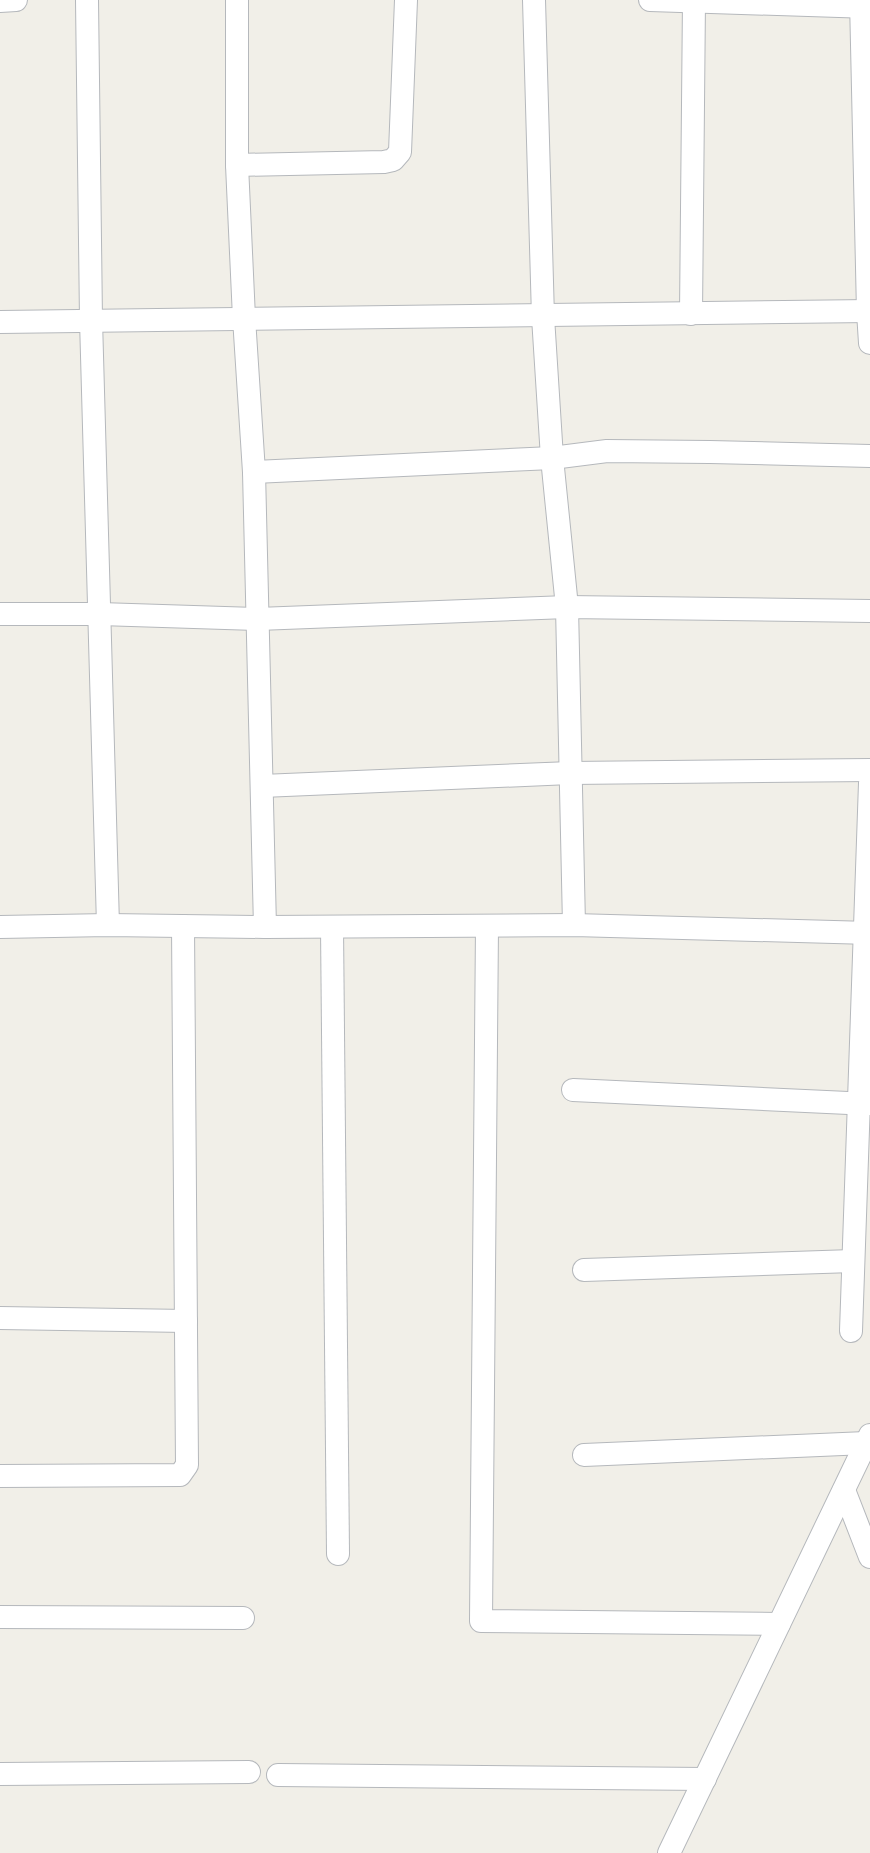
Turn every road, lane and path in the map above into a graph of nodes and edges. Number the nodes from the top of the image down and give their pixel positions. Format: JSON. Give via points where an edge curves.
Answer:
{"nodes":[{"id":1,"x":16,"y":0,"type":"edge"},
{"id":2,"x":87,"y":0,"type":"edge"},
{"id":3,"x":237,"y":0,"type":"edge"},
{"id":4,"x":406,"y":0,"type":"edge"},
{"id":5,"x":534,"y":0,"type":"edge"},
{"id":6,"x":650,"y":0,"type":"edge"},
{"id":7,"x":0,"y":1,"type":"edge"},
{"id":8,"x":694,"y":1,"type":"edge"},
{"id":9,"x":864,"y":4,"type":"edge"},
{"id":10,"x":237,"y":165,"type":"junction"},
{"id":11,"x":869,"y":312,"type":"edge"},
{"id":12,"x":691,"y":314,"type":"junction"},
{"id":13,"x":543,"y":316,"type":"junction"},
{"id":14,"x":244,"y":318,"type":"junction"},
{"id":15,"x":91,"y":320,"type":"junction"},
{"id":16,"x":0,"y":322,"type":"edge"},
{"id":17,"x":870,"y":343,"type":"edge"},
{"id":18,"x":870,"y":456,"type":"edge"},
{"id":19,"x":552,"y":458,"type":"junction"},
{"id":20,"x":254,"y":472,"type":"junction"},
{"id":21,"x":567,"y":607,"type":"junction"},
{"id":22,"x":870,"y":611,"type":"edge"},
{"id":23,"x":0,"y":614,"type":"edge"},
{"id":24,"x":100,"y":614,"type":"junction"},
{"id":25,"x":258,"y":619,"type":"junction"},
{"id":26,"x":870,"y":770,"type":"edge"},
{"id":27,"x":570,"y":773,"type":"junction"},
{"id":28,"x":870,"y":783,"type":"edge"},
{"id":29,"x":262,"y":786,"type":"junction"},
{"id":30,"x":108,"y":925,"type":"junction"},
{"id":31,"x":574,"y":925,"type":"junction"},
{"id":32,"x":183,"y":926,"type":"junction"},
{"id":33,"x":487,"y":926,"type":"junction"},
{"id":34,"x":0,"y":927,"type":"edge"},
{"id":35,"x":265,"y":927,"type":"junction"},
{"id":36,"x":332,"y":927,"type":"junction"},
{"id":37,"x":867,"y":933,"type":"edge"},
{"id":38,"x":573,"y":1090,"type":"dead end"},
{"id":39,"x":864,"y":1103,"type":"edge"},
{"id":40,"x":853,"y":1261,"type":"junction"},
{"id":41,"x":584,"y":1270,"type":"dead end"},
{"id":42,"x":0,"y":1318,"type":"edge"},
{"id":43,"x":186,"y":1321,"type":"junction"},
{"id":44,"x":851,"y":1331,"type":"dead end"},
{"id":45,"x":868,"y":1439,"type":"edge"},
{"id":46,"x":584,"y":1455,"type":"dead end"},
{"id":47,"x":0,"y":1476,"type":"edge"},
{"id":48,"x":844,"y":1490,"type":"junction"},
{"id":49,"x":338,"y":1554,"type":"dead end"},
{"id":50,"x":870,"y":1557,"type":"edge"},
{"id":51,"x":0,"y":1617,"type":"edge"},
{"id":52,"x":243,"y":1618,"type":"dead end"},
{"id":53,"x":779,"y":1624,"type":"junction"},
{"id":54,"x":249,"y":1772,"type":"dead end"},
{"id":55,"x":0,"y":1774,"type":"edge"},
{"id":56,"x":278,"y":1775,"type":"dead end"},
{"id":57,"x":705,"y":1779,"type":"junction"},
{"id":58,"x":669,"y":1853,"type":"edge"}],
"edges":[{"from":1,"to":7,"type":"street"},
{"from":2,"to":15,"type":"street"},
{"from":3,"to":10,"type":"street"},
{"from":4,"to":10,"type":"street","via":[[400,152],[393,160]]},
{"from":5,"to":13,"type":"street"},
{"from":6,"to":8,"type":"street"},
{"from":8,"to":9,"type":"street"},
{"from":8,"to":12,"type":"street"},
{"from":9,"to":11,"type":"street"},
{"from":10,"to":14,"type":"street"},
{"from":11,"to":12,"type":"street"},
{"from":11,"to":17,"type":"street"},
{"from":12,"to":13,"type":"street"},
{"from":13,"to":14,"type":"street"},
{"from":13,"to":19,"type":"street"},
{"from":14,"to":15,"type":"street"},
{"from":14,"to":20,"type":"street"},
{"from":15,"to":16,"type":"street"},
{"from":15,"to":24,"type":"street"},
{"from":18,"to":19,"type":"street","via":[[607,452]]},
{"from":19,"to":20,"type":"street"},
{"from":19,"to":21,"type":"street"},
{"from":20,"to":25,"type":"street"},
{"from":21,"to":22,"type":"street"},
{"from":21,"to":25,"type":"street"},
{"from":21,"to":27,"type":"street"},
{"from":23,"to":24,"type":"street"},
{"from":24,"to":25,"type":"street"},
{"from":24,"to":30,"type":"street"},
{"from":25,"to":29,"type":"street"},
{"from":26,"to":27,"type":"street"},
{"from":27,"to":29,"type":"street"},
{"from":27,"to":31,"type":"street"},
{"from":28,"to":37,"type":"street"},
{"from":29,"to":35,"type":"street"},
{"from":30,"to":32,"type":"street"},
{"from":30,"to":34,"type":"street"},
{"from":31,"to":33,"type":"street"},
{"from":31,"to":37,"type":"street"},
{"from":32,"to":35,"type":"street"},
{"from":32,"to":43,"type":"street"},
{"from":33,"to":36,"type":"street"},
{"from":33,"to":53,"type":"street","via":[[481,1621]]},
{"from":35,"to":36,"type":"street"},
{"from":36,"to":49,"type":"street"},
{"from":37,"to":39,"type":"street"},
{"from":38,"to":39,"type":"street"},
{"from":39,"to":40,"type":"street"},
{"from":40,"to":41,"type":"street"},
{"from":40,"to":44,"type":"street"},
{"from":42,"to":43,"type":"street"},
{"from":43,"to":47,"type":"street","via":[[188,1465],[180,1475]]},
{"from":45,"to":46,"type":"street"},
{"from":45,"to":48,"type":"street"},
{"from":48,"to":50,"type":"street"},
{"from":48,"to":53,"type":"street"},
{"from":51,"to":52,"type":"street"},
{"from":53,"to":57,"type":"street"},
{"from":54,"to":55,"type":"street"},
{"from":56,"to":57,"type":"street"},
{"from":57,"to":58,"type":"street"}]}
